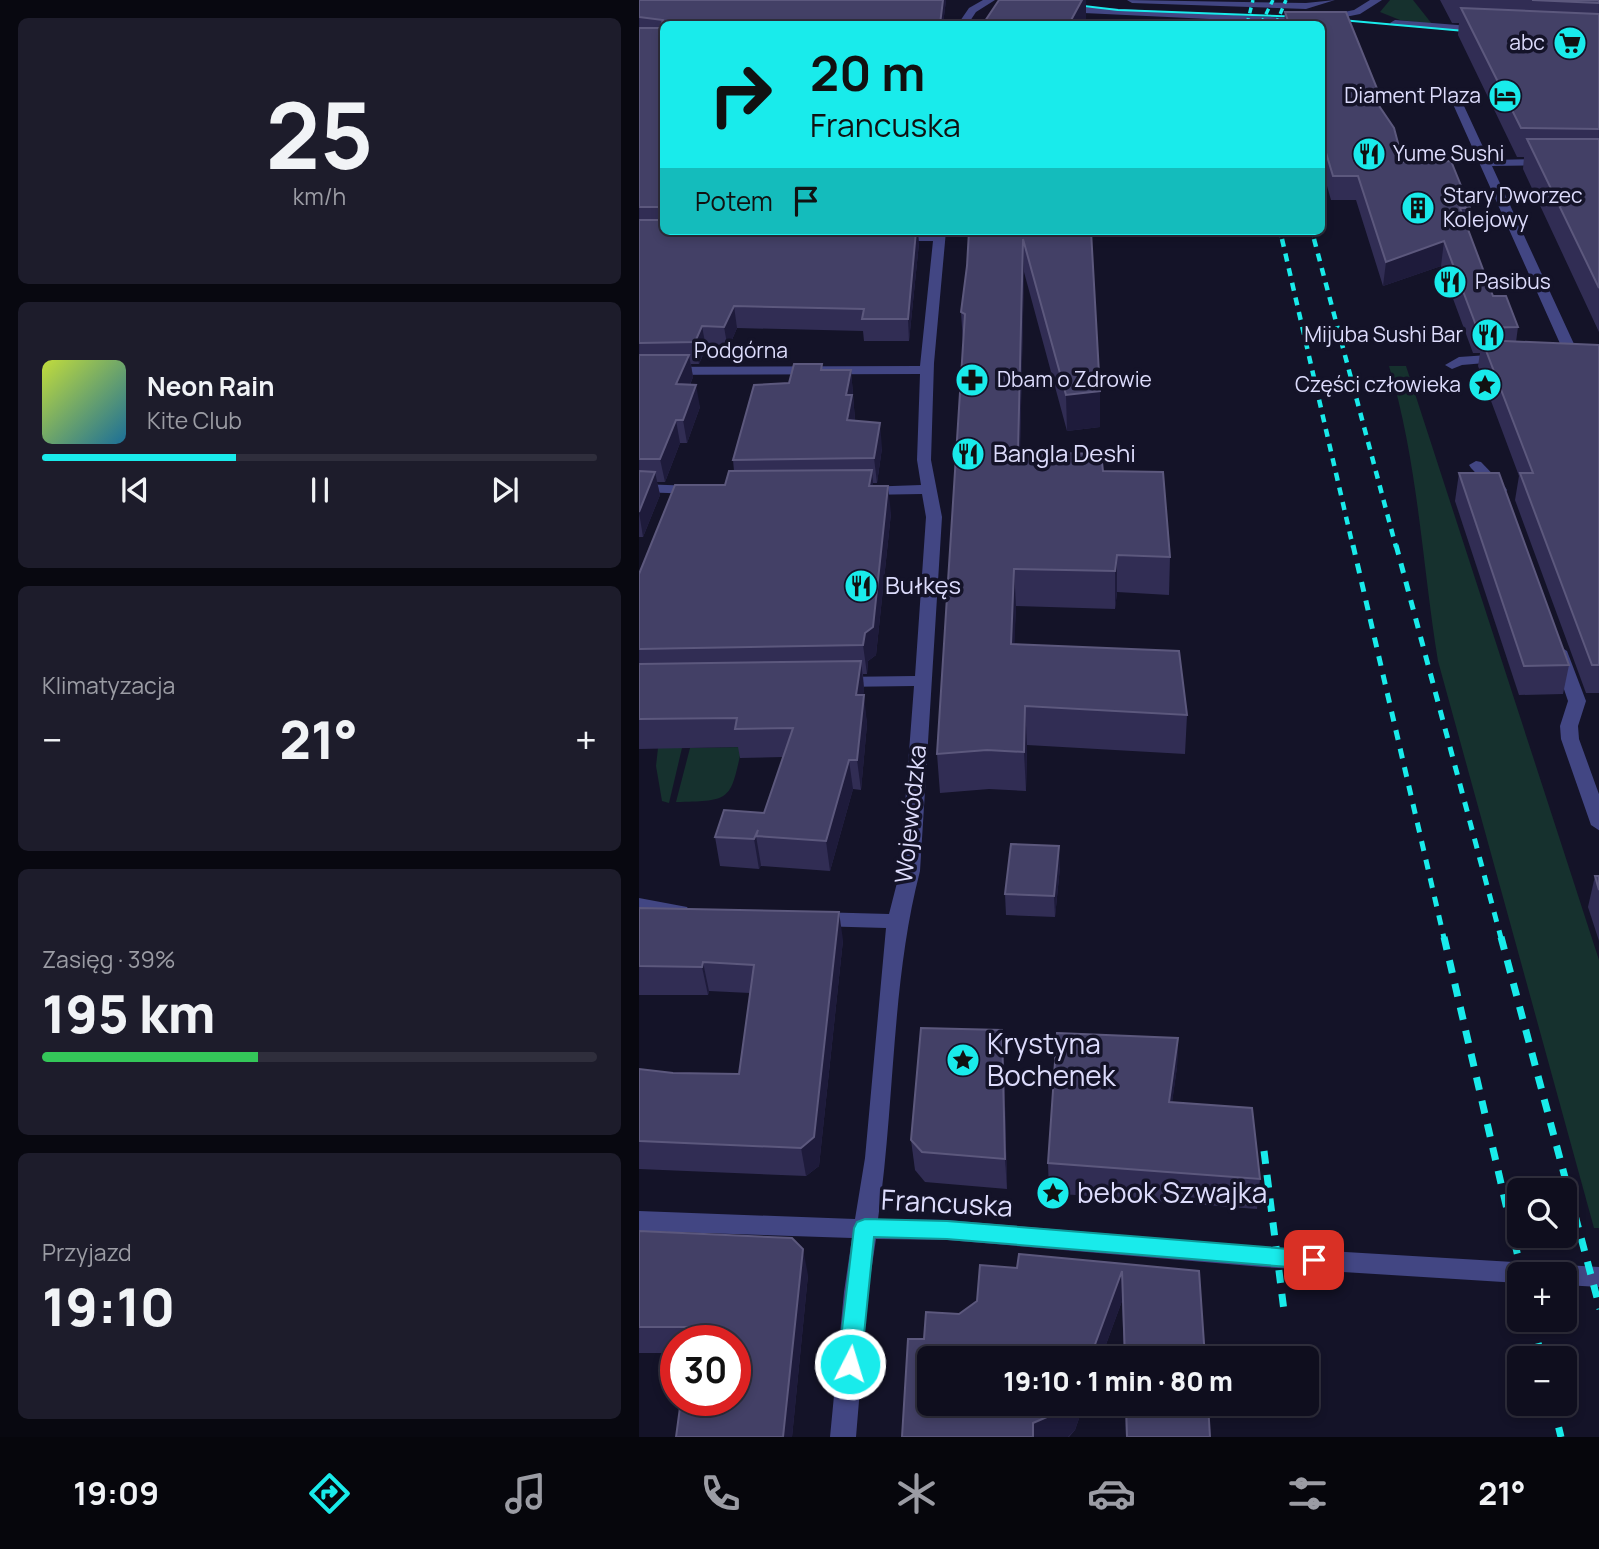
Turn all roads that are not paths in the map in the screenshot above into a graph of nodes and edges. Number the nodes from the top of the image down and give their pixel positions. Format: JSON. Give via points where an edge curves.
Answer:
{"nodes":[{"id":1,"x":990,"y":0,"type":"edge"},
{"id":2,"x":1132,"y":0,"type":"edge"},
{"id":3,"x":1330,"y":0,"type":"edge"},
{"id":4,"x":1377,"y":0,"type":"edge"},
{"id":5,"x":1052,"y":8,"type":"edge"},
{"id":6,"x":965,"y":21,"type":"edge"},
{"id":7,"x":1267,"y":21,"type":"edge"},
{"id":8,"x":1320,"y":21,"type":"edge"},
{"id":9,"x":1395,"y":23,"type":"dead end"},
{"id":10,"x":1495,"y":31,"type":"edge"},
{"id":11,"x":1453,"y":93,"type":"dead end"},
{"id":12,"x":1484,"y":163,"type":"junction"},
{"id":13,"x":1563,"y":163,"type":"edge"},
{"id":14,"x":921,"y":235,"type":"edge"},
{"id":15,"x":940,"y":235,"type":"edge"},
{"id":16,"x":882,"y":237,"type":"edge"},
{"id":17,"x":1589,"y":357,"type":"edge"},
{"id":18,"x":1522,"y":358,"type":"edge"},
{"id":19,"x":1452,"y":365,"type":"dead end"},
{"id":20,"x":928,"y":370,"type":"junction"},
{"id":21,"x":639,"y":371,"type":"edge"},
{"id":22,"x":1476,"y":465,"type":"dead end"},
{"id":23,"x":639,"y":488,"type":"edge"},
{"id":24,"x":927,"y":489,"type":"junction"},
{"id":25,"x":713,"y":491,"type":"edge"},
{"id":26,"x":844,"y":491,"type":"edge"},
{"id":27,"x":1506,"y":505,"type":"edge"},
{"id":28,"x":1552,"y":631,"type":"edge"},
{"id":29,"x":923,"y":681,"type":"junction"},
{"id":30,"x":825,"y":682,"type":"edge"},
{"id":31,"x":1599,"y":825,"type":"edge"},
{"id":32,"x":639,"y":905,"type":"edge"},
{"id":33,"x":699,"y":913,"type":"edge"},
{"id":34,"x":790,"y":918,"type":"edge"},
{"id":35,"x":897,"y":921,"type":"junction"},
{"id":36,"x":639,"y":1220,"type":"edge"},
{"id":37,"x":865,"y":1228,"type":"junction"},
{"id":38,"x":1507,"y":1272,"type":"edge"},
{"id":39,"x":1577,"y":1276,"type":"edge"},
{"id":40,"x":1599,"y":1277,"type":"edge"},
{"id":41,"x":843,"y":1437,"type":"edge"}],
"edges":[{"from":1,"to":6,"type":"street","via":[[972,10]]},
{"from":2,"to":3,"type":"street","via":[[1306,6]]},
{"from":4,"to":8,"type":"street","via":[[1366,8]]},
{"from":5,"to":7,"type":"street"},
{"from":9,"to":10,"type":"street"},
{"from":11,"to":12,"type":"street"},
{"from":12,"to":13,"type":"street"},
{"from":12,"to":17,"type":"street","via":[[1566,357]]},
{"from":14,"to":16,"type":"street"},
{"from":15,"to":20,"type":"street","name":"Wojewódzka"},
{"from":18,"to":19,"type":"street"},
{"from":20,"to":21,"type":"street","name":"Podgórna"},
{"from":20,"to":24,"type":"street","name":"Wojewódzka"},
{"from":22,"to":27,"type":"street","via":[[1499,488]]},
{"from":23,"to":25,"type":"street"},
{"from":24,"to":26,"type":"street"},
{"from":24,"to":29,"type":"street","name":"Wojewódzka","via":[[934,517]]},
{"from":28,"to":31,"type":"street","via":[[1577,701],[1569,726],[1571,745]]},
{"from":29,"to":30,"type":"street"},
{"from":29,"to":35,"type":"street","name":"Wojewódzka","via":[[910,871]]},
{"from":32,"to":33,"type":"street"},
{"from":34,"to":35,"type":"street"},
{"from":35,"to":37,"type":"street","name":"Wojewódzka","via":[[876,1158]]},
{"from":36,"to":37,"type":"street","name":"Francuska"},
{"from":37,"to":38,"type":"street","name":"Francuska","via":[[947,1230]]},
{"from":37,"to":41,"type":"street","name":"Wojewódzka"},
{"from":39,"to":40,"type":"street"}]}
